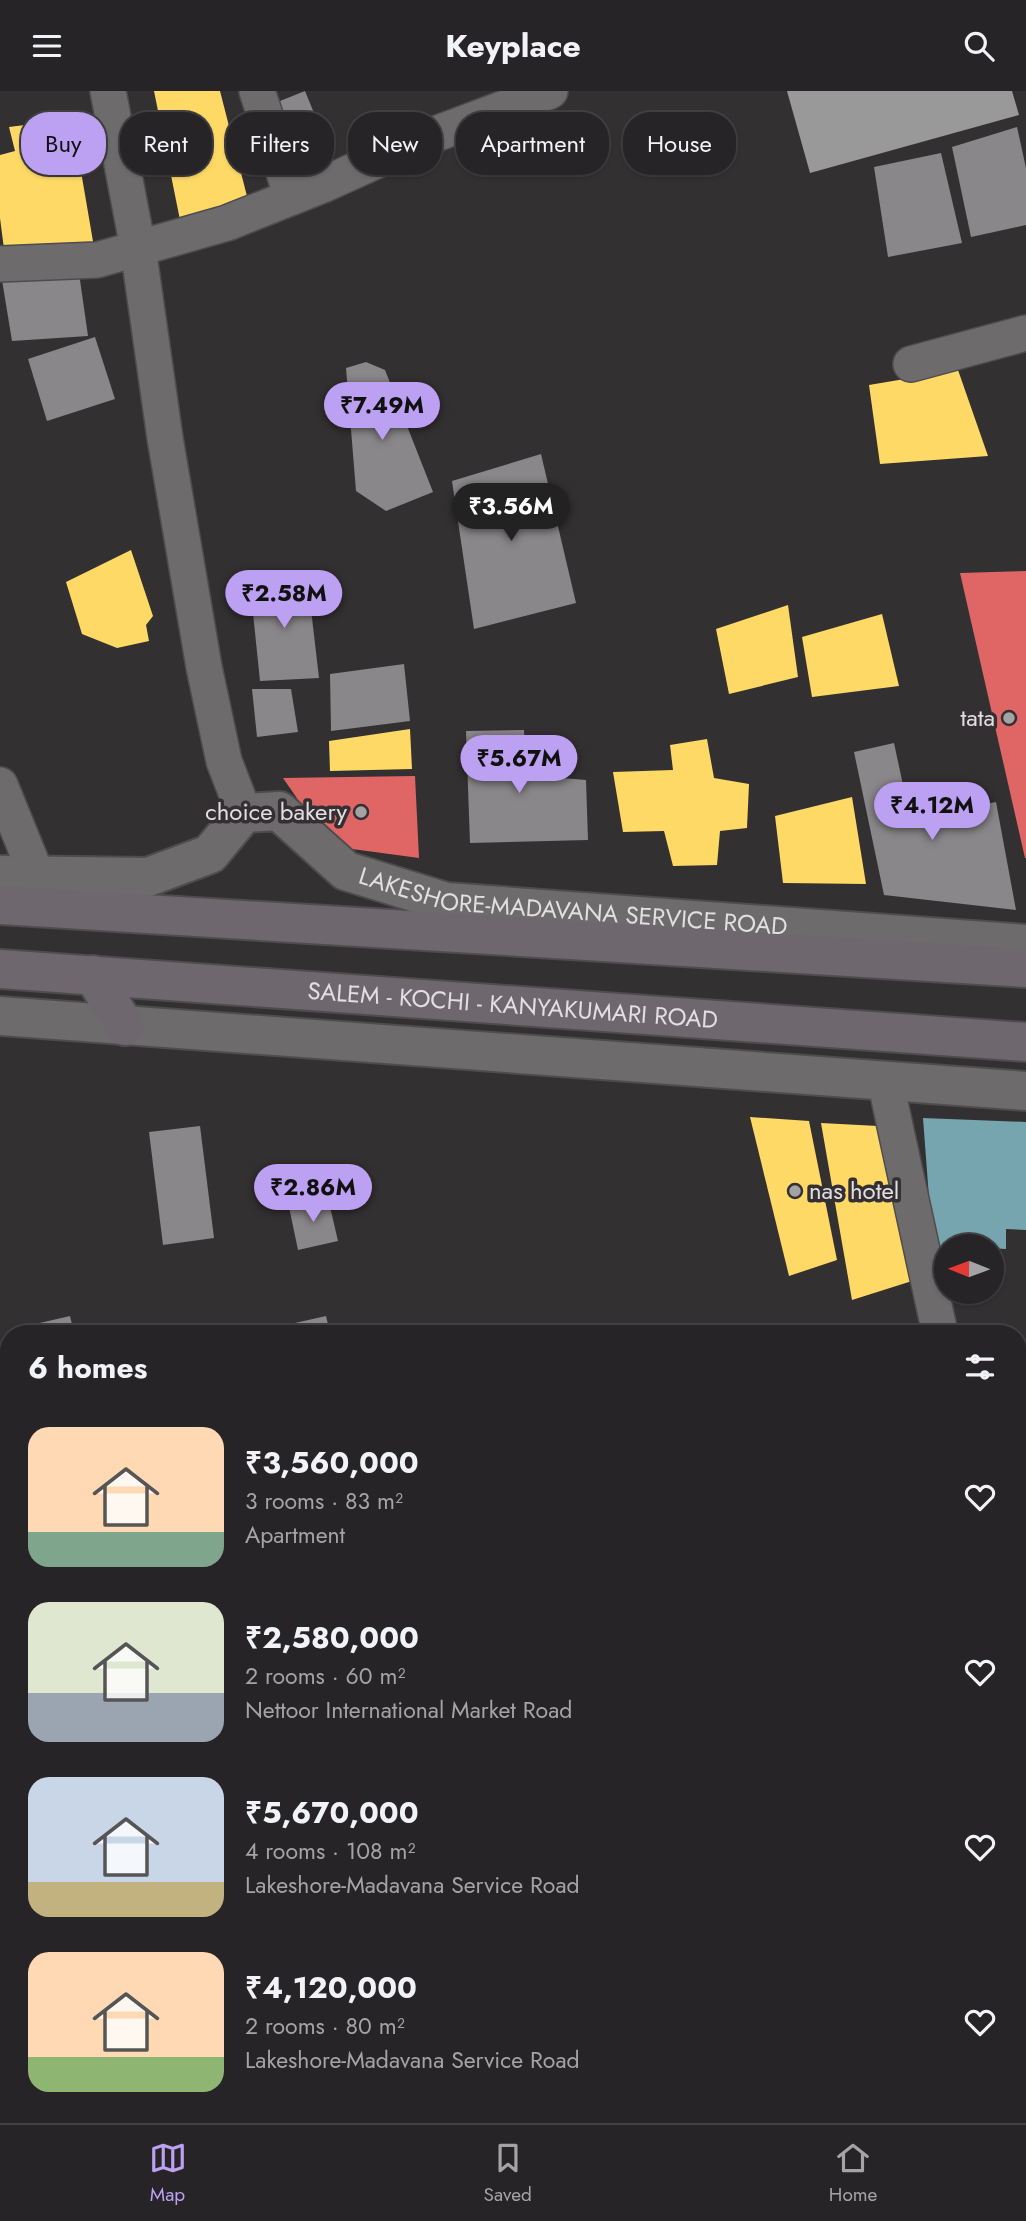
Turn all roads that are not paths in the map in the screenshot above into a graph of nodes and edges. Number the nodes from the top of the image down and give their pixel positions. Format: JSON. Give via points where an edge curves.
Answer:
{"nodes":[{"id":1,"x":108,"y":91,"type":"edge"},
{"id":2,"x":257,"y":91,"type":"edge"},
{"id":3,"x":550,"y":91,"type":"edge"},
{"id":4,"x":292,"y":197,"type":"junction"},
{"id":5,"x":138,"y":248,"type":"junction"},
{"id":6,"x":0,"y":264,"type":"edge"},
{"id":7,"x":1026,"y":333,"type":"edge"},
{"id":8,"x":911,"y":364,"type":"dead end"},
{"id":9,"x":0,"y":785,"type":"edge"},
{"id":10,"x":244,"y":813,"type":"junction"},
{"id":11,"x":0,"y":875,"type":"edge"},
{"id":12,"x":37,"y":876,"type":"junction"},
{"id":13,"x":0,"y":905,"type":"edge"},
{"id":14,"x":1026,"y":944,"type":"edge"},
{"id":15,"x":1026,"y":968,"type":"edge"},
{"id":16,"x":0,"y":969,"type":"edge"},
{"id":17,"x":93,"y":975,"type":"junction"},
{"id":18,"x":0,"y":1016,"type":"edge"},
{"id":19,"x":125,"y":1026,"type":"junction"},
{"id":20,"x":1026,"y":1042,"type":"edge"},
{"id":21,"x":886,"y":1080,"type":"junction"},
{"id":22,"x":1026,"y":1091,"type":"edge"},
{"id":23,"x":938,"y":1325,"type":"edge"}],
"edges":[{"from":1,"to":5,"type":"street"},
{"from":2,"to":4,"type":"street"},
{"from":3,"to":4,"type":"street","via":[[433,135]]},
{"from":4,"to":5,"type":"street","via":[[227,223]]},
{"from":5,"to":6,"type":"street","via":[[97,260]]},
{"from":5,"to":10,"type":"street","via":[[204,667],[224,761]]},
{"from":7,"to":8,"type":"street"},
{"from":9,"to":12,"type":"street"},
{"from":10,"to":12,"type":"street","via":[[209,854],[148,877]]},
{"from":10,"to":14,"type":"street","name":"LAKESHORE-MADAVANA SERVICE ROAD","via":[[278,811],[346,871],[446,902]]},
{"from":11,"to":12,"type":"street"},
{"from":13,"to":15,"type":"highway"},
{"from":16,"to":17,"type":"highway","name":"SALEM - KOCHI - KANYAKUMARI ROAD"},
{"from":17,"to":19,"type":"highway"},
{"from":17,"to":20,"type":"highway","name":"SALEM - KOCHI - KANYAKUMARI ROAD"},
{"from":18,"to":19,"type":"street"},
{"from":19,"to":21,"type":"street"},
{"from":21,"to":22,"type":"street"},
{"from":21,"to":23,"type":"street"}]}
